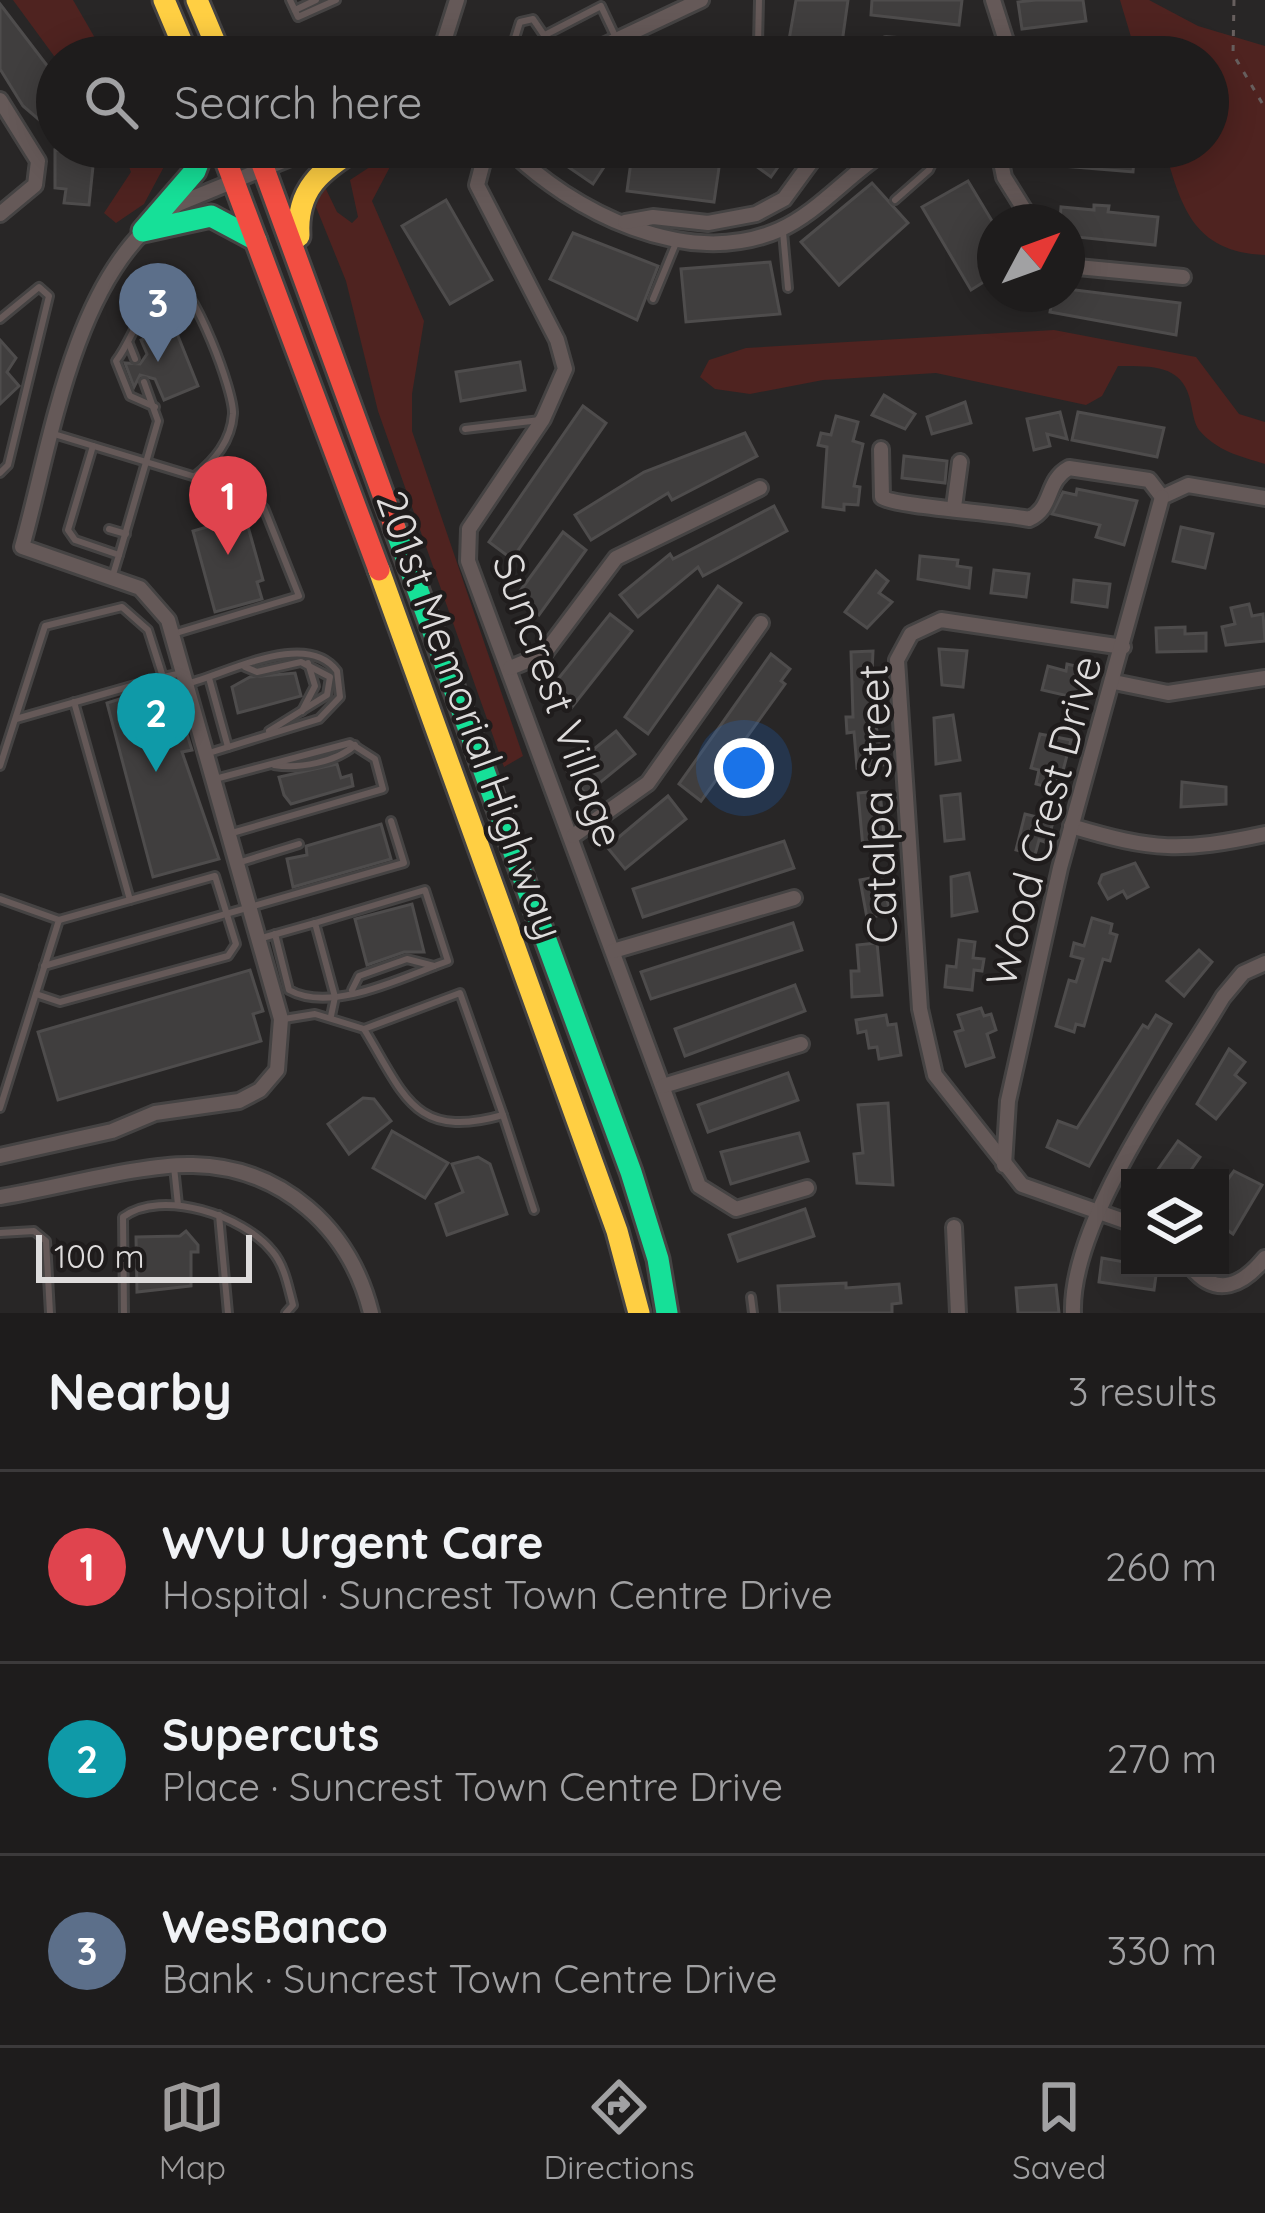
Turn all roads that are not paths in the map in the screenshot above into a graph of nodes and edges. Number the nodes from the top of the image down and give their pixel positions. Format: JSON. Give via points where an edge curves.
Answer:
{"nodes":[{"id":1,"x":163,"y":0,"type":"edge"},
{"id":2,"x":197,"y":0,"type":"edge"},
{"id":3,"x":290,"y":0,"type":"edge"},
{"id":4,"x":316,"y":0,"type":"edge"},
{"id":5,"x":336,"y":0,"type":"edge"},
{"id":6,"x":457,"y":0,"type":"edge"},
{"id":7,"x":700,"y":0,"type":"edge"},
{"id":8,"x":759,"y":0,"type":"edge"},
{"id":9,"x":993,"y":0,"type":"edge"},
{"id":10,"x":600,"y":3,"type":"edge"},
{"id":11,"x":672,"y":7,"type":"edge"},
{"id":12,"x":295,"y":10,"type":"junction"},
{"id":13,"x":545,"y":35,"type":"joint"},
{"id":14,"x":171,"y":36,"type":"edge"},
{"id":15,"x":179,"y":36,"type":"edge"},
{"id":16,"x":212,"y":36,"type":"edge"},
{"id":17,"x":446,"y":36,"type":"edge"},
{"id":18,"x":516,"y":36,"type":"edge"},
{"id":19,"x":615,"y":36,"type":"edge"},
{"id":20,"x":624,"y":36,"type":"edge"},
{"id":21,"x":758,"y":36,"type":"edge"},
{"id":22,"x":1007,"y":36,"type":"edge"},
{"id":23,"x":0,"y":100,"type":"edge"},
{"id":24,"x":36,"y":158,"type":"edge"},
{"id":25,"x":37,"y":168,"type":"edge"},
{"id":26,"x":196,"y":168,"type":"edge"},
{"id":27,"x":229,"y":168,"type":"edge"},
{"id":28,"x":248,"y":168,"type":"edge"},
{"id":29,"x":264,"y":168,"type":"edge"},
{"id":30,"x":323,"y":168,"type":"edge"},
{"id":31,"x":481,"y":168,"type":"edge"},
{"id":32,"x":529,"y":168,"type":"edge"},
{"id":33,"x":807,"y":168,"type":"edge"},
{"id":34,"x":857,"y":168,"type":"edge"},
{"id":35,"x":930,"y":168,"type":"edge"},
{"id":36,"x":1002,"y":168,"type":"edge"},
{"id":37,"x":234,"y":180,"type":"junction"},
{"id":38,"x":895,"y":200,"type":"dead end"},
{"id":39,"x":1021,"y":204,"type":"edge"},
{"id":40,"x":0,"y":214,"type":"edge"},
{"id":41,"x":614,"y":222,"type":"junction"},
{"id":42,"x":782,"y":229,"type":"junction"},
{"id":43,"x":143,"y":231,"type":"junction"},
{"id":44,"x":677,"y":240,"type":"junction"},
{"id":45,"x":258,"y":241,"type":"junction"},
{"id":46,"x":1085,"y":268,"type":"edge"},
{"id":47,"x":1184,"y":278,"type":"dead end"},
{"id":48,"x":788,"y":288,"type":"dead end"},
{"id":49,"x":652,"y":299,"type":"dead end"},
{"id":50,"x":315,"y":301,"type":"junction"},
{"id":51,"x":0,"y":319,"type":"edge"},
{"id":52,"x":129,"y":344,"type":"junction"},
{"id":53,"x":135,"y":359,"type":"dead end"},
{"id":54,"x":145,"y":382,"type":"dead end"},
{"id":55,"x":155,"y":407,"type":"junction"},
{"id":56,"x":543,"y":419,"type":"junction"},
{"id":57,"x":465,"y":429,"type":"dead end"},
{"id":58,"x":54,"y":434,"type":"junction"},
{"id":59,"x":93,"y":446,"type":"junction"},
{"id":60,"x":881,"y":449,"type":"dead end"},
{"id":61,"x":960,"y":461,"type":"dead end"},
{"id":62,"x":147,"y":462,"type":"junction"},
{"id":63,"x":0,"y":473,"type":"edge"},
{"id":64,"x":195,"y":476,"type":"junction"},
{"id":65,"x":83,"y":484,"type":"junction"},
{"id":66,"x":93,"y":488,"type":"dead end"},
{"id":67,"x":760,"y":488,"type":"dead end"},
{"id":68,"x":120,"y":497,"type":"dead end"},
{"id":69,"x":1162,"y":497,"type":"junction"},
{"id":70,"x":1265,"y":498,"type":"edge"},
{"id":71,"x":135,"y":502,"type":"junction"},
{"id":72,"x":954,"y":506,"type":"junction"},
{"id":73,"x":72,"y":517,"type":"junction"},
{"id":74,"x":82,"y":520,"type":"dead end"},
{"id":75,"x":109,"y":529,"type":"dead end"},
{"id":76,"x":126,"y":534,"type":"junction"},
{"id":77,"x":119,"y":555,"type":"junction"},
{"id":78,"x":112,"y":578,"type":"junction"},
{"id":79,"x":761,"y":623,"type":"dead end"},
{"id":80,"x":172,"y":634,"type":"junction"},
{"id":81,"x":1123,"y":647,"type":"junction"},
{"id":82,"x":308,"y":663,"type":"junction"},
{"id":83,"x":244,"y":667,"type":"junction"},
{"id":84,"x":510,"y":668,"type":"junction"},
{"id":85,"x":163,"y":677,"type":"junction"},
{"id":86,"x":185,"y":678,"type":"junction"},
{"id":87,"x":209,"y":678,"type":"junction"},
{"id":88,"x":1265,"y":679,"type":"edge"},
{"id":89,"x":1114,"y":682,"type":"junction"},
{"id":90,"x":74,"y":702,"type":"junction"},
{"id":91,"x":300,"y":714,"type":"junction"},
{"id":92,"x":15,"y":719,"type":"junction"},
{"id":93,"x":261,"y":737,"type":"junction"},
{"id":94,"x":228,"y":747,"type":"junction"},
{"id":95,"x":206,"y":754,"type":"junction"},
{"id":96,"x":1,"y":761,"type":"edge"},
{"id":97,"x":213,"y":780,"type":"junction"},
{"id":98,"x":391,"y":821,"type":"dead end"},
{"id":99,"x":1071,"y":826,"type":"junction"},
{"id":100,"x":229,"y":834,"type":"junction"},
{"id":101,"x":1265,"y":834,"type":"edge"},
{"id":102,"x":573,"y":836,"type":"junction"},
{"id":103,"x":299,"y":844,"type":"dead end"},
{"id":104,"x":237,"y":863,"type":"junction"},
{"id":105,"x":794,"y":898,"type":"dead end"},
{"id":106,"x":0,"y":899,"type":"edge"},
{"id":107,"x":130,"y":900,"type":"junction"},
{"id":108,"x":251,"y":910,"type":"junction"},
{"id":109,"x":227,"y":917,"type":"junction"},
{"id":110,"x":59,"y":920,"type":"junction"},
{"id":111,"x":315,"y":923,"type":"junction"},
{"id":112,"x":275,"y":934,"type":"junction"},
{"id":113,"x":259,"y":939,"type":"junction"},
{"id":114,"x":614,"y":951,"type":"junction"},
{"id":115,"x":1265,"y":963,"type":"edge"},
{"id":116,"x":44,"y":966,"type":"junction"},
{"id":117,"x":434,"y":966,"type":"junction"},
{"id":118,"x":350,"y":993,"type":"junction"},
{"id":119,"x":36,"y":994,"type":"junction"},
{"id":120,"x":335,"y":997,"type":"junction"},
{"id":121,"x":331,"y":1016,"type":"junction"},
{"id":122,"x":281,"y":1019,"type":"junction"},
{"id":123,"x":364,"y":1029,"type":"junction"},
{"id":124,"x":801,"y":1044,"type":"dead end"},
{"id":125,"x":663,"y":1086,"type":"junction"},
{"id":126,"x":0,"y":1108,"type":"edge"},
{"id":127,"x":503,"y":1115,"type":"junction"},
{"id":128,"x":0,"y":1156,"type":"edge"},
{"id":129,"x":1004,"y":1165,"type":"junction"},
{"id":130,"x":174,"y":1167,"type":"junction"},
{"id":131,"x":807,"y":1187,"type":"dead end"},
{"id":132,"x":0,"y":1197,"type":"edge"},
{"id":133,"x":178,"y":1206,"type":"junction"},
{"id":134,"x":534,"y":1210,"type":"dead end"},
{"id":135,"x":1099,"y":1211,"type":"junction"},
{"id":136,"x":219,"y":1214,"type":"junction"},
{"id":137,"x":1121,"y":1220,"type":"edge"},
{"id":138,"x":954,"y":1227,"type":"dead end"},
{"id":139,"x":0,"y":1233,"type":"edge"},
{"id":140,"x":1265,"y":1258,"type":"edge"},
{"id":141,"x":1202,"y":1277,"type":"edge"},
{"id":142,"x":751,"y":1297,"type":"dead end"},
{"id":143,"x":50,"y":1313,"type":"edge"},
{"id":144,"x":124,"y":1313,"type":"edge"},
{"id":145,"x":227,"y":1313,"type":"edge"},
{"id":146,"x":286,"y":1313,"type":"edge"},
{"id":147,"x":371,"y":1313,"type":"edge"},
{"id":148,"x":639,"y":1313,"type":"edge"},
{"id":149,"x":667,"y":1313,"type":"edge"},
{"id":150,"x":753,"y":1313,"type":"edge"},
{"id":151,"x":958,"y":1313,"type":"edge"},
{"id":152,"x":1073,"y":1313,"type":"edge"}],
"edges":[{"from":1,"to":14,"type":"main road"},
{"from":1,"to":15,"type":"main road"},
{"from":2,"to":16,"type":"main road"},
{"from":3,"to":12,"type":"lane"},
{"from":4,"to":12,"type":"lane"},
{"from":5,"to":12,"type":"lane","via":[[298,17]]},
{"from":6,"to":17,"type":"street"},
{"from":7,"to":11,"type":"street"},
{"from":8,"to":21,"type":"lane"},
{"from":9,"to":22,"type":"street"},
{"from":10,"to":13,"type":"lane"},
{"from":10,"to":19,"type":"lane"},
{"from":11,"to":20,"type":"street"},
{"from":13,"to":18,"type":"lane","via":[[533,19],[520,22]]},
{"from":23,"to":24,"type":"street"},
{"from":25,"to":40,"type":"street","via":[[35,185]]},
{"from":26,"to":43,"type":"main road","via":[[150,209]]},
{"from":27,"to":37,"type":"main road","name":"201st Memorial Highway"},
{"from":28,"to":37,"type":"street"},
{"from":29,"to":50,"type":"main road","name":"201st Memorial Highway"},
{"from":30,"to":50,"type":"main road","via":[[302,190],[296,212]]},
{"from":31,"to":56,"type":"street","name":"Suncrest Village","via":[[477,185],[565,369]]},
{"from":32,"to":41,"type":"street"},
{"from":33,"to":41,"type":"street","via":[[784,199],[756,214],[708,224]]},
{"from":34,"to":42,"type":"street"},
{"from":35,"to":38,"type":"lane"},
{"from":36,"to":39,"type":"street"},
{"from":37,"to":43,"type":"street","via":[[178,203]]},
{"from":37,"to":45,"type":"main road","name":"201st Memorial Highway"},
{"from":41,"to":44,"type":"street"},
{"from":42,"to":44,"type":"street"},
{"from":42,"to":48,"type":"lane"},
{"from":43,"to":45,"type":"main road","via":[[213,213]]},
{"from":43,"to":58,"type":"street","via":[[94,302]]},
{"from":44,"to":49,"type":"lane"},
{"from":45,"to":148,"type":"main road","name":"201st Memorial Highway"},
{"from":46,"to":47,"type":"street"},
{"from":50,"to":149,"type":"main road","name":"201st Memorial Highway","via":[[632,1172]]},
{"from":51,"to":63,"type":"lane","via":[[39,287],[49,296]]},
{"from":52,"to":53,"type":"lane"},
{"from":52,"to":55,"type":"lane","via":[[116,361],[130,396]]},
{"from":52,"to":64,"type":"lane","via":[[165,285],[182,283],[233,408],[223,448]]},
{"from":54,"to":55,"type":"lane"},
{"from":55,"to":62,"type":"lane"},
{"from":56,"to":57,"type":"lane"},
{"from":56,"to":84,"type":"street","name":"Suncrest Village","via":[[469,529],[468,561]]},
{"from":58,"to":59,"type":"lane"},
{"from":58,"to":78,"type":"street","via":[[22,547]]},
{"from":59,"to":62,"type":"lane"},
{"from":59,"to":65,"type":"lane"},
{"from":60,"to":72,"type":"street","via":[[880,486],[890,504]]},
{"from":61,"to":72,"type":"street"},
{"from":62,"to":64,"type":"lane"},
{"from":62,"to":71,"type":"lane"},
{"from":64,"to":80,"type":"lane","via":[[254,496],[299,596]]},
{"from":65,"to":66,"type":"lane"},
{"from":65,"to":73,"type":"lane"},
{"from":67,"to":84,"type":"street","via":[[616,558],[544,654]]},
{"from":68,"to":71,"type":"lane"},
{"from":69,"to":70,"type":"street","via":[[1188,485]]},
{"from":69,"to":72,"type":"street","via":[[1149,480],[1069,468],[1029,519]]},
{"from":69,"to":81,"type":"street","name":"Wood Crest Drive"},
{"from":71,"to":76,"type":"lane"},
{"from":73,"to":74,"type":"lane"},
{"from":73,"to":77,"type":"lane","via":[[75,540]]},
{"from":75,"to":76,"type":"lane"},
{"from":76,"to":77,"type":"lane"},
{"from":77,"to":78,"type":"lane"},
{"from":78,"to":80,"type":"street","via":[[158,603]]},
{"from":79,"to":102,"type":"street","via":[[648,784]]},
{"from":80,"to":86,"type":"street"},
{"from":81,"to":89,"type":"street","name":"Wood Crest Drive"},
{"from":81,"to":129,"type":"street","name":"Catalpa Street","via":[[941,620],[910,634],[897,660],[922,1033],[935,1075]]},
{"from":82,"to":83,"type":"lane"},
{"from":82,"to":91,"type":"lane","via":[[315,686]]},
{"from":82,"to":91,"type":"lane","via":[[331,684]]},
{"from":83,"to":87,"type":"lane"},
{"from":83,"to":93,"type":"lane","via":[[316,654],[341,686],[319,718]]},
{"from":84,"to":102,"type":"street","name":"Suncrest Village"},
{"from":85,"to":86,"type":"lane"},
{"from":85,"to":90,"type":"lane"},
{"from":85,"to":92,"type":"lane","via":[[134,611],[45,626]]},
{"from":86,"to":87,"type":"lane"},
{"from":86,"to":95,"type":"street"},
{"from":87,"to":94,"type":"lane"},
{"from":88,"to":89,"type":"street","via":[[1168,692]]},
{"from":89,"to":99,"type":"street","name":"Wood Crest Drive"},
{"from":90,"to":92,"type":"lane"},
{"from":90,"to":107,"type":"lane"},
{"from":91,"to":93,"type":"lane"},
{"from":92,"to":96,"type":"lane"},
{"from":93,"to":94,"type":"lane"},
{"from":94,"to":95,"type":"lane"},
{"from":95,"to":97,"type":"street"},
{"from":97,"to":100,"type":"street"},
{"from":97,"to":100,"type":"lane","via":[[355,745],[375,759],[383,789]]},
{"from":98,"to":108,"type":"lane","via":[[404,863]]},
{"from":99,"to":101,"type":"street","via":[[1183,850]]},
{"from":99,"to":129,"type":"street","name":"Wood Crest Drive","via":[[1008,1101]]},
{"from":100,"to":104,"type":"street"},
{"from":102,"to":114,"type":"street","name":"Suncrest Village"},
{"from":103,"to":104,"type":"lane"},
{"from":104,"to":108,"type":"street"},
{"from":105,"to":114,"type":"street"},
{"from":106,"to":110,"type":"lane"},
{"from":107,"to":109,"type":"lane","via":[[215,876]]},
{"from":107,"to":110,"type":"lane"},
{"from":108,"to":109,"type":"lane"},
{"from":108,"to":113,"type":"street"},
{"from":109,"to":116,"type":"lane"},
{"from":109,"to":119,"type":"lane","via":[[236,944],[228,956],[60,1002]]},
{"from":110,"to":116,"type":"lane"},
{"from":111,"to":112,"type":"lane"},
{"from":111,"to":117,"type":"lane","via":[[425,890],[448,961]]},
{"from":111,"to":120,"type":"lane"},
{"from":112,"to":113,"type":"lane"},
{"from":112,"to":120,"type":"lane","via":[[289,990]]},
{"from":113,"to":122,"type":"street"},
{"from":114,"to":125,"type":"street","name":"Suncrest Village"},
{"from":115,"to":135,"type":"street","via":[[1222,997]]},
{"from":116,"to":119,"type":"lane"},
{"from":117,"to":118,"type":"lane"},
{"from":117,"to":118,"type":"lane","via":[[407,959],[359,976]]},
{"from":118,"to":120,"type":"lane"},
{"from":119,"to":126,"type":"lane"},
{"from":120,"to":121,"type":"lane"},
{"from":121,"to":122,"type":"lane"},
{"from":121,"to":123,"type":"lane"},
{"from":122,"to":128,"type":"street","via":[[277,1070],[239,1101],[155,1113]]},
{"from":123,"to":127,"type":"lane","via":[[400,1088],[435,1123]]},
{"from":123,"to":127,"type":"lane","via":[[460,993]]},
{"from":124,"to":125,"type":"street"},
{"from":125,"to":131,"type":"street","name":"Suncrest Village","via":[[698,1186],[736,1209]]},
{"from":127,"to":134,"type":"lane"},
{"from":129,"to":135,"type":"street","via":[[1022,1185]]},
{"from":130,"to":132,"type":"street"},
{"from":130,"to":133,"type":"lane"},
{"from":130,"to":147,"type":"street","via":[[236,1169],[279,1186],[317,1214],[348,1252]]},
{"from":133,"to":136,"type":"lane"},
{"from":133,"to":144,"type":"lane","via":[[123,1217]]},
{"from":135,"to":137,"type":"street"},
{"from":135,"to":152,"type":"street","via":[[1074,1270]]},
{"from":136,"to":145,"type":"lane"},
{"from":136,"to":146,"type":"lane","via":[[274,1253],[293,1305]]},
{"from":138,"to":151,"type":"street"},
{"from":139,"to":143,"type":"lane","via":[[34,1231],[46,1241]]},
{"from":140,"to":141,"type":"street","via":[[1225,1287]]},
{"from":142,"to":150,"type":"lane"}]}
